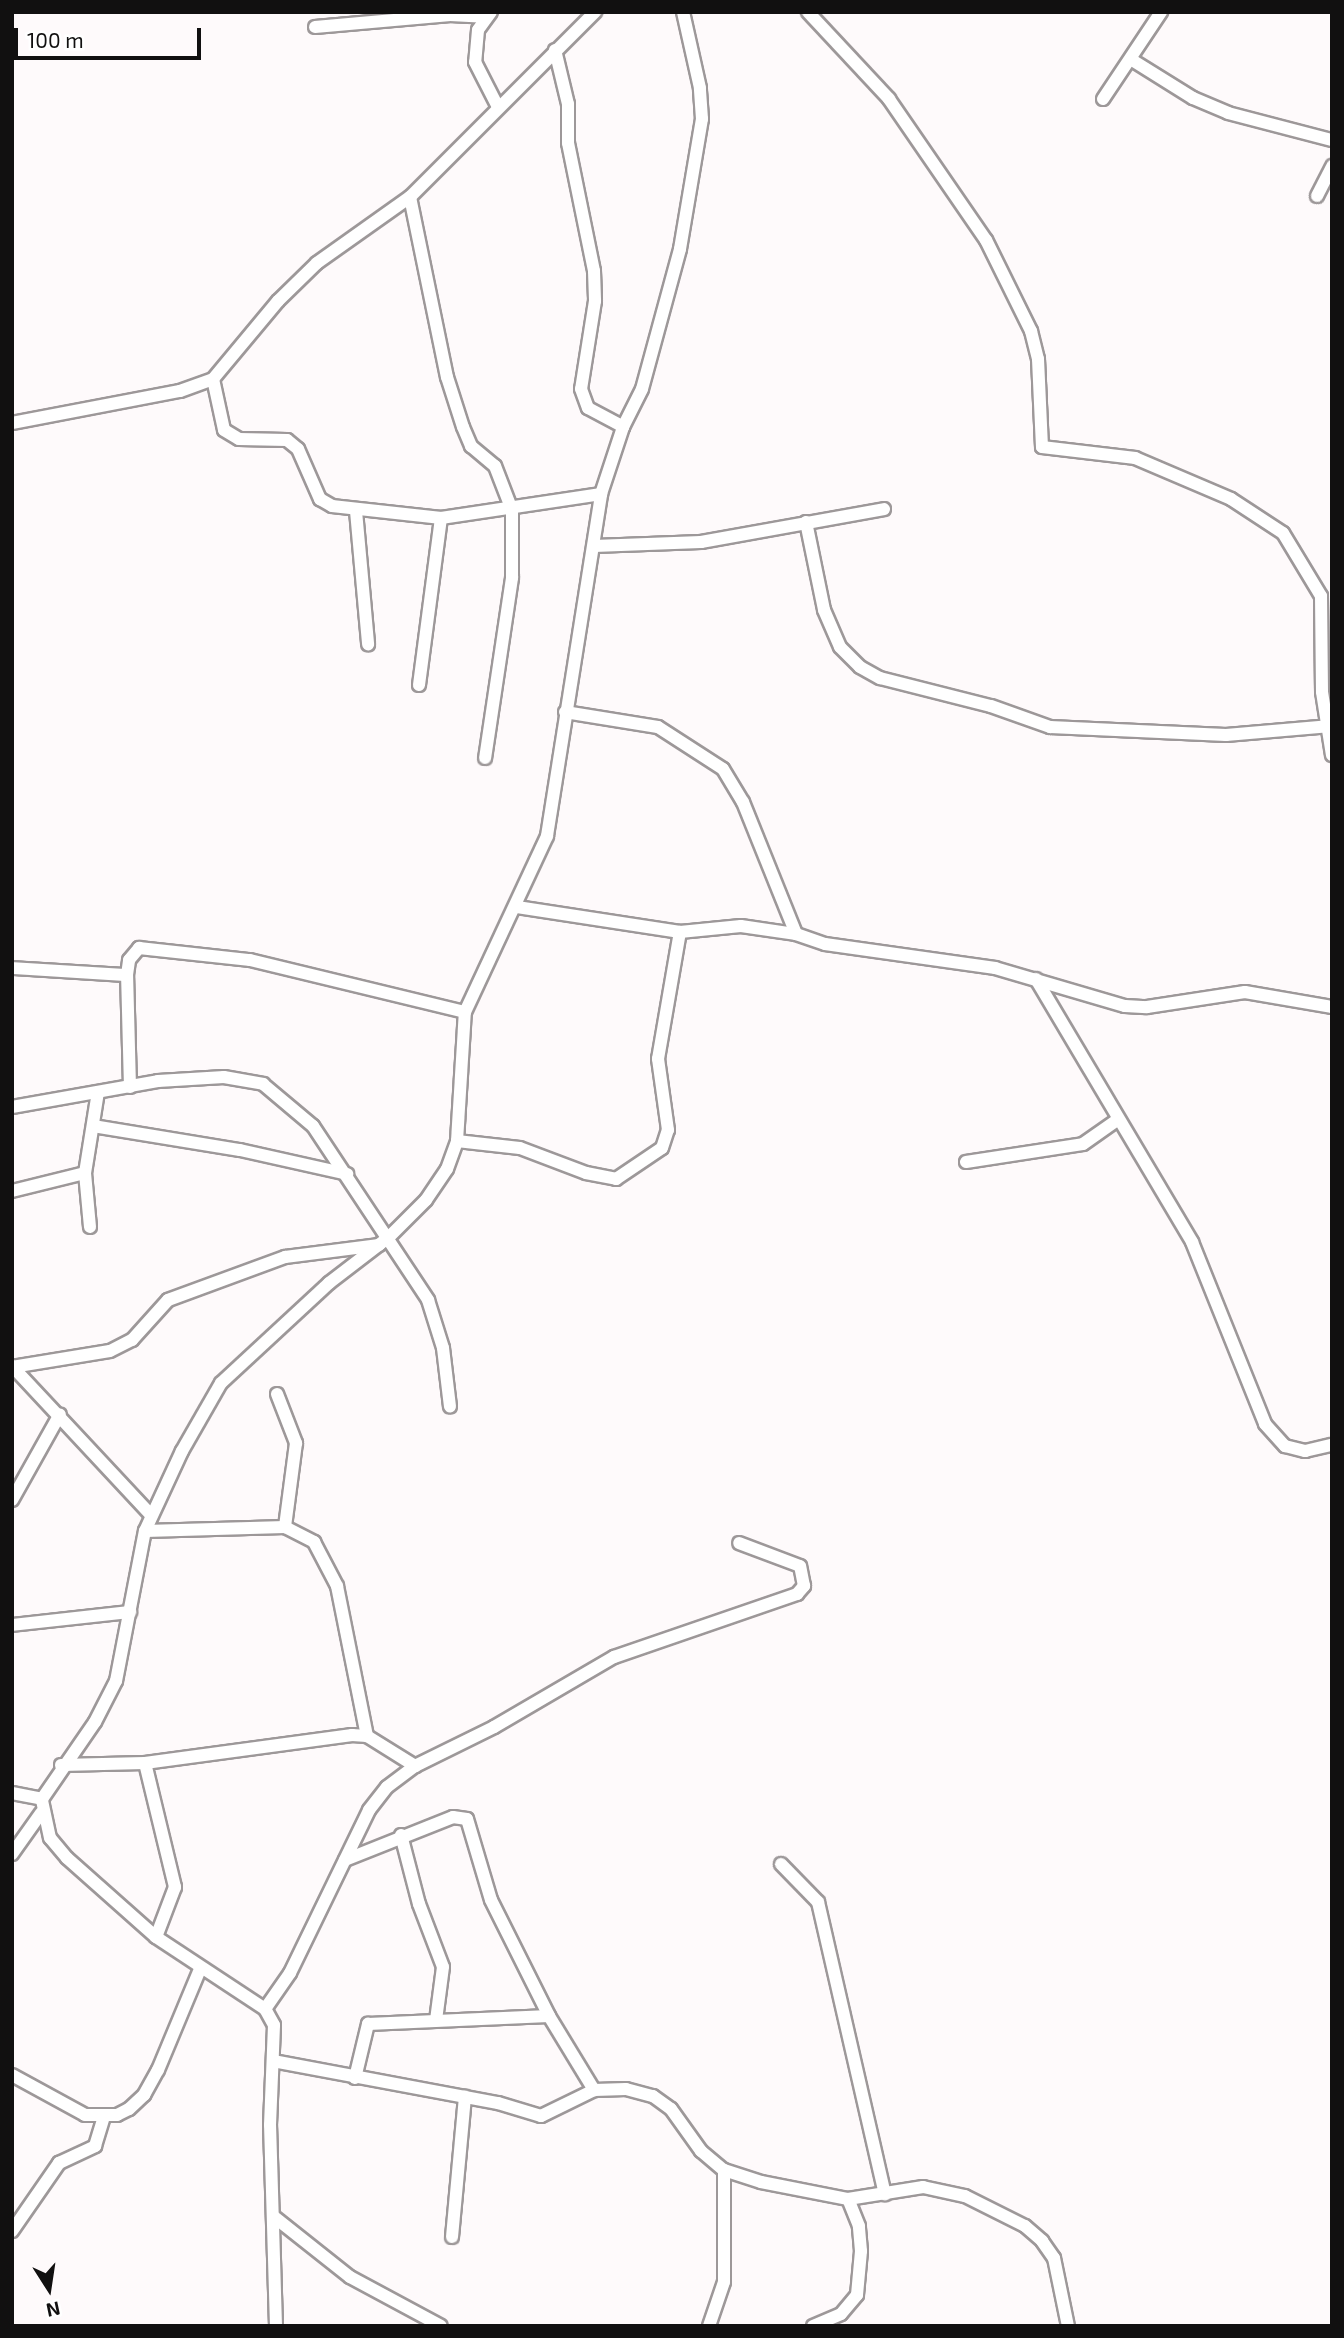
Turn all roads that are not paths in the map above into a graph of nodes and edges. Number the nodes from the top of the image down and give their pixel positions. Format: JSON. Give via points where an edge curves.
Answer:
{"nodes":[{"id":1,"x":683,"y":12,"type":"edge"},
{"id":2,"x":808,"y":12,"type":"edge"},
{"id":3,"x":1161,"y":12,"type":"edge"},
{"id":4,"x":487,"y":15,"type":"edge"},
{"id":5,"x":587,"y":15,"type":"edge"},
{"id":6,"x":315,"y":27,"type":"dead end"},
{"id":7,"x":555,"y":50,"type":"junction"},
{"id":8,"x":1132,"y":60,"type":"junction"},
{"id":9,"x":1103,"y":99,"type":"dead end"},
{"id":10,"x":498,"y":107,"type":"junction"},
{"id":11,"x":1332,"y":140,"type":"edge"},
{"id":12,"x":1332,"y":166,"type":"edge"},
{"id":13,"x":1317,"y":196,"type":"dead end"},
{"id":14,"x":410,"y":197,"type":"junction"},
{"id":15,"x":213,"y":379,"type":"junction"},
{"id":16,"x":12,"y":423,"type":"edge"},
{"id":17,"x":623,"y":427,"type":"junction"},
{"id":18,"x":601,"y":494,"type":"junction"},
{"id":19,"x":884,"y":509,"type":"dead end"},
{"id":20,"x":512,"y":510,"type":"junction"},
{"id":21,"x":356,"y":511,"type":"junction"},
{"id":22,"x":441,"y":518,"type":"junction"},
{"id":23,"x":806,"y":522,"type":"junction"},
{"id":24,"x":594,"y":546,"type":"junction"},
{"id":25,"x":368,"y":644,"type":"dead end"},
{"id":26,"x":419,"y":685,"type":"dead end"},
{"id":27,"x":565,"y":712,"type":"junction"},
{"id":28,"x":1328,"y":727,"type":"edge"},
{"id":29,"x":1332,"y":755,"type":"edge"},
{"id":30,"x":485,"y":758,"type":"dead end"},
{"id":31,"x":517,"y":907,"type":"junction"},
{"id":32,"x":680,"y":932,"type":"junction"},
{"id":33,"x":796,"y":934,"type":"junction"},
{"id":34,"x":12,"y":968,"type":"edge"},
{"id":35,"x":127,"y":975,"type":"junction"},
{"id":36,"x":1037,"y":979,"type":"junction"},
{"id":37,"x":1332,"y":1007,"type":"edge"},
{"id":38,"x":465,"y":1012,"type":"junction"},
{"id":39,"x":130,"y":1087,"type":"junction"},
{"id":40,"x":98,"y":1092,"type":"junction"},
{"id":41,"x":12,"y":1107,"type":"edge"},
{"id":42,"x":1117,"y":1120,"type":"junction"},
{"id":43,"x":93,"y":1126,"type":"junction"},
{"id":44,"x":457,"y":1141,"type":"junction"},
{"id":45,"x":966,"y":1162,"type":"dead end"},
{"id":46,"x":85,"y":1174,"type":"junction"},
{"id":47,"x":347,"y":1174,"type":"junction"},
{"id":48,"x":12,"y":1191,"type":"edge"},
{"id":49,"x":90,"y":1227,"type":"dead end"},
{"id":50,"x":384,"y":1241,"type":"junction"},
{"id":51,"x":12,"y":1366,"type":"edge"},
{"id":52,"x":277,"y":1394,"type":"dead end"},
{"id":53,"x":450,"y":1407,"type":"dead end"},
{"id":54,"x":60,"y":1414,"type":"junction"},
{"id":55,"x":1332,"y":1445,"type":"edge"},
{"id":56,"x":12,"y":1500,"type":"edge"},
{"id":57,"x":151,"y":1515,"type":"junction"},
{"id":58,"x":285,"y":1527,"type":"junction"},
{"id":59,"x":145,"y":1531,"type":"junction"},
{"id":60,"x":739,"y":1542,"type":"dead end"},
{"id":61,"x":130,"y":1612,"type":"junction"},
{"id":62,"x":12,"y":1625,"type":"edge"},
{"id":63,"x":367,"y":1736,"type":"junction"},
{"id":64,"x":145,"y":1763,"type":"junction"},
{"id":65,"x":61,"y":1765,"type":"junction"},
{"id":66,"x":415,"y":1766,"type":"junction"},
{"id":67,"x":12,"y":1793,"type":"edge"},
{"id":68,"x":42,"y":1799,"type":"junction"},
{"id":69,"x":41,"y":1813,"type":"junction"},
{"id":70,"x":401,"y":1835,"type":"junction"},
{"id":71,"x":12,"y":1854,"type":"edge"},
{"id":72,"x":345,"y":1860,"type":"junction"},
{"id":73,"x":781,"y":1864,"type":"dead end"},
{"id":74,"x":156,"y":1937,"type":"junction"},
{"id":75,"x":200,"y":1969,"type":"junction"},
{"id":76,"x":265,"y":2009,"type":"junction"},
{"id":77,"x":549,"y":2016,"type":"junction"},
{"id":78,"x":436,"y":2020,"type":"junction"},
{"id":79,"x":273,"y":2061,"type":"junction"},
{"id":80,"x":12,"y":2075,"type":"edge"},
{"id":81,"x":355,"y":2078,"type":"junction"},
{"id":82,"x":594,"y":2090,"type":"junction"},
{"id":83,"x":465,"y":2097,"type":"junction"},
{"id":84,"x":104,"y":2116,"type":"junction"},
{"id":85,"x":724,"y":2170,"type":"junction"},
{"id":86,"x":885,"y":2194,"type":"junction"},
{"id":87,"x":848,"y":2199,"type":"junction"},
{"id":88,"x":273,"y":2216,"type":"junction"},
{"id":89,"x":12,"y":2231,"type":"edge"},
{"id":90,"x":452,"y":2237,"type":"dead end"},
{"id":91,"x":276,"y":2326,"type":"edge"},
{"id":92,"x":441,"y":2326,"type":"edge"},
{"id":93,"x":709,"y":2326,"type":"edge"},
{"id":94,"x":813,"y":2326,"type":"edge"},
{"id":95,"x":1068,"y":2326,"type":"edge"}],
"edges":[{"from":1,"to":17,"type":"street","via":[[700,88],[699,152],[648,371]]},
{"from":2,"to":28,"type":"street","via":[[889,99],[986,240],[1031,331],[1038,359],[1042,447],[1135,458],[1231,499],[1283,533],[1321,596]]},
{"from":3,"to":8,"type":"street"},
{"from":4,"to":6,"type":"street"},
{"from":4,"to":10,"type":"street","via":[[475,62]]},
{"from":5,"to":7,"type":"street"},
{"from":7,"to":10,"type":"street"},
{"from":7,"to":17,"type":"street","via":[[594,271],[595,301],[581,389],[589,408]]},
{"from":8,"to":9,"type":"street"},
{"from":8,"to":11,"type":"street","via":[[1193,98],[1228,113]]},
{"from":10,"to":14,"type":"street"},
{"from":12,"to":13,"type":"street"},
{"from":14,"to":15,"type":"street","via":[[317,263],[278,301]]},
{"from":14,"to":20,"type":"street","via":[[447,377],[463,427],[471,446],[495,466]]},
{"from":15,"to":16,"type":"street","via":[[180,391]]},
{"from":15,"to":21,"type":"street","via":[[224,430],[230,436],[287,440],[298,449],[320,499]]},
{"from":17,"to":18,"type":"street"},
{"from":18,"to":20,"type":"street"},
{"from":18,"to":24,"type":"street"},
{"from":19,"to":23,"type":"street"},
{"from":20,"to":22,"type":"street"},
{"from":20,"to":30,"type":"street","via":[[512,578]]},
{"from":21,"to":22,"type":"street"},
{"from":21,"to":25,"type":"street"},
{"from":22,"to":26,"type":"street"},
{"from":23,"to":24,"type":"street","via":[[701,542]]},
{"from":23,"to":28,"type":"street","via":[[824,610],[841,647],[860,667],[880,678],[991,706],[1050,727],[1226,735]]},
{"from":24,"to":27,"type":"street"},
{"from":27,"to":31,"type":"street","via":[[547,836]]},
{"from":27,"to":33,"type":"street","via":[[658,727],[723,769],[747,811]]},
{"from":28,"to":29,"type":"street"},
{"from":31,"to":32,"type":"street"},
{"from":31,"to":38,"type":"street","via":[[476,980]]},
{"from":32,"to":33,"type":"street","via":[[741,926]]},
{"from":32,"to":44,"type":"street","via":[[658,1059],[668,1130],[662,1148],[616,1179],[586,1173],[520,1148]]},
{"from":33,"to":36,"type":"street","via":[[825,944],[995,968]]},
{"from":34,"to":35,"type":"street"},
{"from":35,"to":38,"type":"street","via":[[134,952],[158,947],[250,960]]},
{"from":35,"to":39,"type":"street"},
{"from":36,"to":37,"type":"street","via":[[1125,1006],[1158,1006],[1245,992]]},
{"from":36,"to":42,"type":"street"},
{"from":38,"to":44,"type":"street"},
{"from":39,"to":40,"type":"street"},
{"from":39,"to":47,"type":"street","via":[[224,1077],[263,1084],[313,1126]]},
{"from":40,"to":41,"type":"street"},
{"from":40,"to":43,"type":"street"},
{"from":42,"to":45,"type":"street","via":[[1083,1144]]},
{"from":42,"to":55,"type":"street","via":[[1200,1257],[1265,1424],[1286,1446],[1305,1451]]},
{"from":43,"to":46,"type":"street"},
{"from":43,"to":47,"type":"street","via":[[240,1150]]},
{"from":44,"to":50,"type":"street","via":[[438,1186]]},
{"from":46,"to":48,"type":"street"},
{"from":46,"to":49,"type":"street"},
{"from":47,"to":50,"type":"street"},
{"from":50,"to":51,"type":"street","via":[[285,1257],[168,1300],[132,1340],[110,1351]]},
{"from":50,"to":53,"type":"street","via":[[435,1318]]},
{"from":50,"to":57,"type":"street","via":[[329,1283],[273,1339],[228,1375]]},
{"from":51,"to":54,"type":"street"},
{"from":52,"to":58,"type":"street","via":[[296,1443]]},
{"from":54,"to":56,"type":"street"},
{"from":54,"to":57,"type":"street"},
{"from":57,"to":59,"type":"street"},
{"from":58,"to":59,"type":"street"},
{"from":58,"to":63,"type":"street","via":[[314,1542],[337,1586]]},
{"from":59,"to":61,"type":"street"},
{"from":60,"to":66,"type":"street","via":[[800,1566],[804,1586],[797,1594],[614,1657],[495,1727]]},
{"from":61,"to":62,"type":"street"},
{"from":61,"to":65,"type":"street","via":[[116,1681],[95,1722]]},
{"from":63,"to":64,"type":"street"},
{"from":63,"to":66,"type":"street"},
{"from":64,"to":65,"type":"street"},
{"from":64,"to":74,"type":"street","via":[[175,1887]]},
{"from":65,"to":68,"type":"street"},
{"from":66,"to":72,"type":"street","via":[[387,1787],[369,1810]]},
{"from":67,"to":68,"type":"street"},
{"from":68,"to":69,"type":"street"},
{"from":69,"to":71,"type":"street"},
{"from":69,"to":74,"type":"street","via":[[50,1838],[67,1858]]},
{"from":70,"to":72,"type":"street"},
{"from":70,"to":77,"type":"street","via":[[453,1817],[471,1824],[491,1900]]},
{"from":70,"to":78,"type":"street","via":[[414,1890],[443,1968]]},
{"from":72,"to":76,"type":"street","via":[[289,1973]]},
{"from":73,"to":86,"type":"street","via":[[818,1902]]},
{"from":74,"to":75,"type":"street"},
{"from":75,"to":76,"type":"street"},
{"from":75,"to":84,"type":"street","via":[[144,2095],[117,2115]]},
{"from":76,"to":79,"type":"street","via":[[274,2025]]},
{"from":77,"to":78,"type":"street"},
{"from":77,"to":82,"type":"street"},
{"from":78,"to":81,"type":"street","via":[[368,2024]]},
{"from":79,"to":81,"type":"street"},
{"from":79,"to":88,"type":"street"},
{"from":80,"to":84,"type":"street","via":[[61,2105],[85,2115]]},
{"from":81,"to":83,"type":"street"},
{"from":82,"to":83,"type":"street","via":[[541,2116]]},
{"from":82,"to":85,"type":"street","via":[[626,2089],[653,2096],[671,2109],[701,2151]]},
{"from":83,"to":90,"type":"street"},
{"from":84,"to":89,"type":"street","via":[[95,2147],[59,2164]]},
{"from":85,"to":87,"type":"street"},
{"from":85,"to":93,"type":"street","via":[[724,2282]]},
{"from":86,"to":87,"type":"street"},
{"from":86,"to":95,"type":"street","via":[[922,2187],[944,2189],[1025,2226],[1054,2258]]},
{"from":87,"to":94,"type":"street","via":[[859,2225],[857,2295],[841,2314]]},
{"from":88,"to":91,"type":"street"},
{"from":88,"to":92,"type":"street","via":[[350,2277]]}]}
